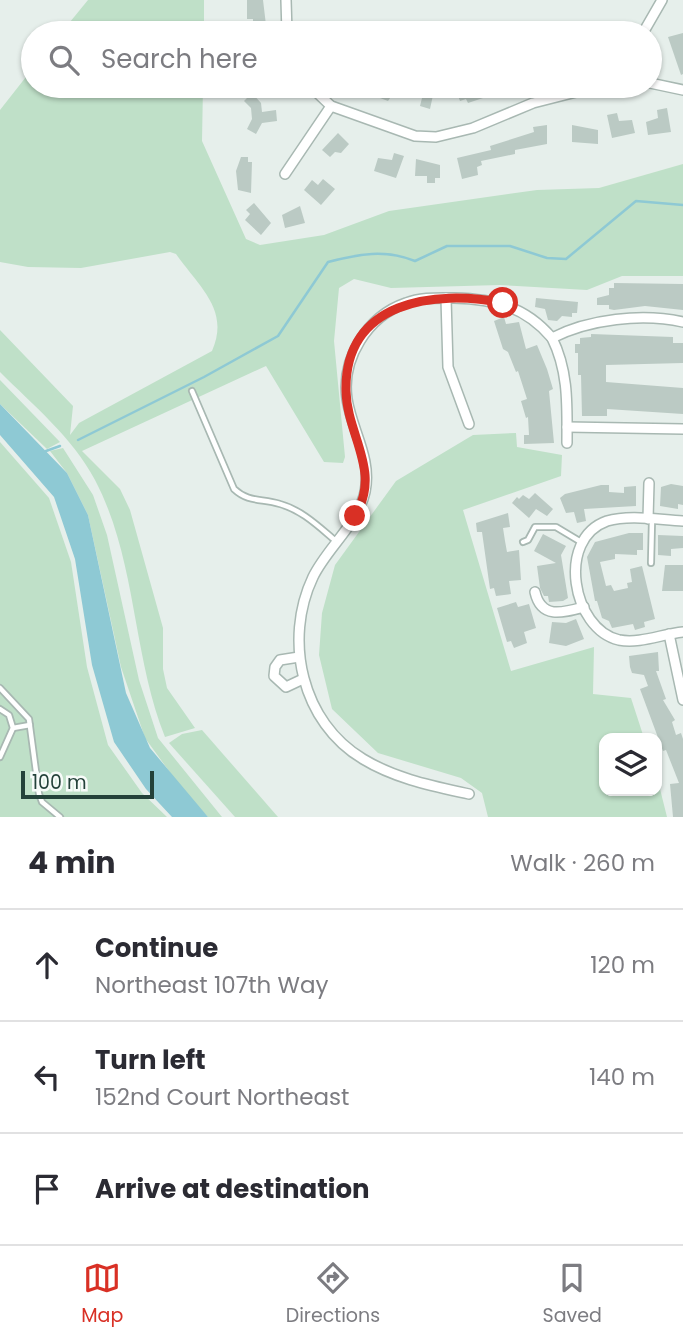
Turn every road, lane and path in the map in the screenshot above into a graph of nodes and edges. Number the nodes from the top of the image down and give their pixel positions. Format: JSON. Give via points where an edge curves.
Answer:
{"nodes":[{"id":1,"x":286,"y":0,"type":"edge"},
{"id":2,"x":662,"y":0,"type":"edge"},
{"id":3,"x":287,"y":21,"type":"edge"},
{"id":4,"x":650,"y":21,"type":"edge"},
{"id":5,"x":662,"y":86,"type":"edge"},
{"id":6,"x":683,"y":90,"type":"edge"},
{"id":7,"x":323,"y":98,"type":"edge"},
{"id":8,"x":553,"y":98,"type":"edge"},
{"id":9,"x":331,"y":106,"type":"junction"},
{"id":10,"x":285,"y":174,"type":"dead end"},
{"id":11,"x":446,"y":298,"type":"junction"},
{"id":12,"x":683,"y":322,"type":"edge"},
{"id":13,"x":552,"y":338,"type":"junction"},
{"id":14,"x":192,"y":391,"type":"dead end"},
{"id":15,"x":469,"y":424,"type":"dead end"},
{"id":16,"x":567,"y":428,"type":"junction"},
{"id":17,"x":683,"y":429,"type":"edge"},
{"id":18,"x":567,"y":443,"type":"dead end"},
{"id":19,"x":649,"y":483,"type":"dead end"},
{"id":20,"x":650,"y":520,"type":"junction"},
{"id":21,"x":683,"y":521,"type":"edge"},
{"id":22,"x":336,"y":541,"type":"junction"},
{"id":23,"x":581,"y":541,"type":"junction"},
{"id":24,"x":523,"y":542,"type":"dead end"},
{"id":25,"x":651,"y":563,"type":"dead end"},
{"id":26,"x":535,"y":592,"type":"dead end"},
{"id":27,"x":584,"y":607,"type":"junction"},
{"id":28,"x":683,"y":632,"type":"edge"},
{"id":29,"x":668,"y":634,"type":"junction"},
{"id":30,"x":299,"y":657,"type":"junction"},
{"id":31,"x":303,"y":679,"type":"junction"},
{"id":32,"x":0,"y":688,"type":"edge"},
{"id":33,"x":683,"y":700,"type":"edge"},
{"id":34,"x":0,"y":709,"type":"edge"},
{"id":35,"x":30,"y":725,"type":"junction"},
{"id":36,"x":13,"y":729,"type":"junction"},
{"id":37,"x":0,"y":757,"type":"edge"},
{"id":38,"x":469,"y":794,"type":"dead end"},
{"id":39,"x":60,"y":817,"type":"edge"}],
"edges":[{"from":1,"to":3,"type":"street"},
{"from":2,"to":4,"type":"street"},
{"from":5,"to":6,"type":"street"},
{"from":7,"to":9,"type":"street"},
{"from":8,"to":9,"type":"street","via":[[436,137],[415,136]]},
{"from":9,"to":10,"type":"street"},
{"from":11,"to":13,"type":"street","via":[[503,303],[539,323]]},
{"from":11,"to":15,"type":"street","via":[[448,367]]},
{"from":11,"to":22,"type":"street","via":[[407,302],[388,311],[355,349],[346,390],[366,465],[365,491],[361,505]]},
{"from":12,"to":13,"type":"street","via":[[601,320]]},
{"from":13,"to":16,"type":"street","via":[[563,365]]},
{"from":14,"to":22,"type":"lane","via":[[234,489],[245,499],[280,503],[305,515]]},
{"from":16,"to":17,"type":"street"},
{"from":16,"to":18,"type":"street"},
{"from":19,"to":20,"type":"street"},
{"from":20,"to":21,"type":"street"},
{"from":20,"to":23,"type":"street","via":[[607,522]]},
{"from":20,"to":25,"type":"lane"},
{"from":22,"to":30,"type":"street","via":[[302,605]]},
{"from":23,"to":24,"type":"lane","via":[[545,524],[535,527]]},
{"from":23,"to":27,"type":"street","via":[[576,572]]},
{"from":26,"to":27,"type":"street","via":[[548,612]]},
{"from":27,"to":29,"type":"street","via":[[604,633],[631,641]]},
{"from":28,"to":29,"type":"street"},
{"from":29,"to":33,"type":"street"},
{"from":30,"to":31,"type":"street"},
{"from":30,"to":31,"type":"street","via":[[280,660],[274,676],[286,687]]},
{"from":31,"to":38,"type":"street","via":[[334,735],[363,759],[400,776]]},
{"from":32,"to":35,"type":"lane"},
{"from":34,"to":36,"type":"lane","via":[[9,715]]},
{"from":35,"to":36,"type":"lane"},
{"from":35,"to":39,"type":"lane","via":[[39,794]]},
{"from":36,"to":37,"type":"lane"}]}
